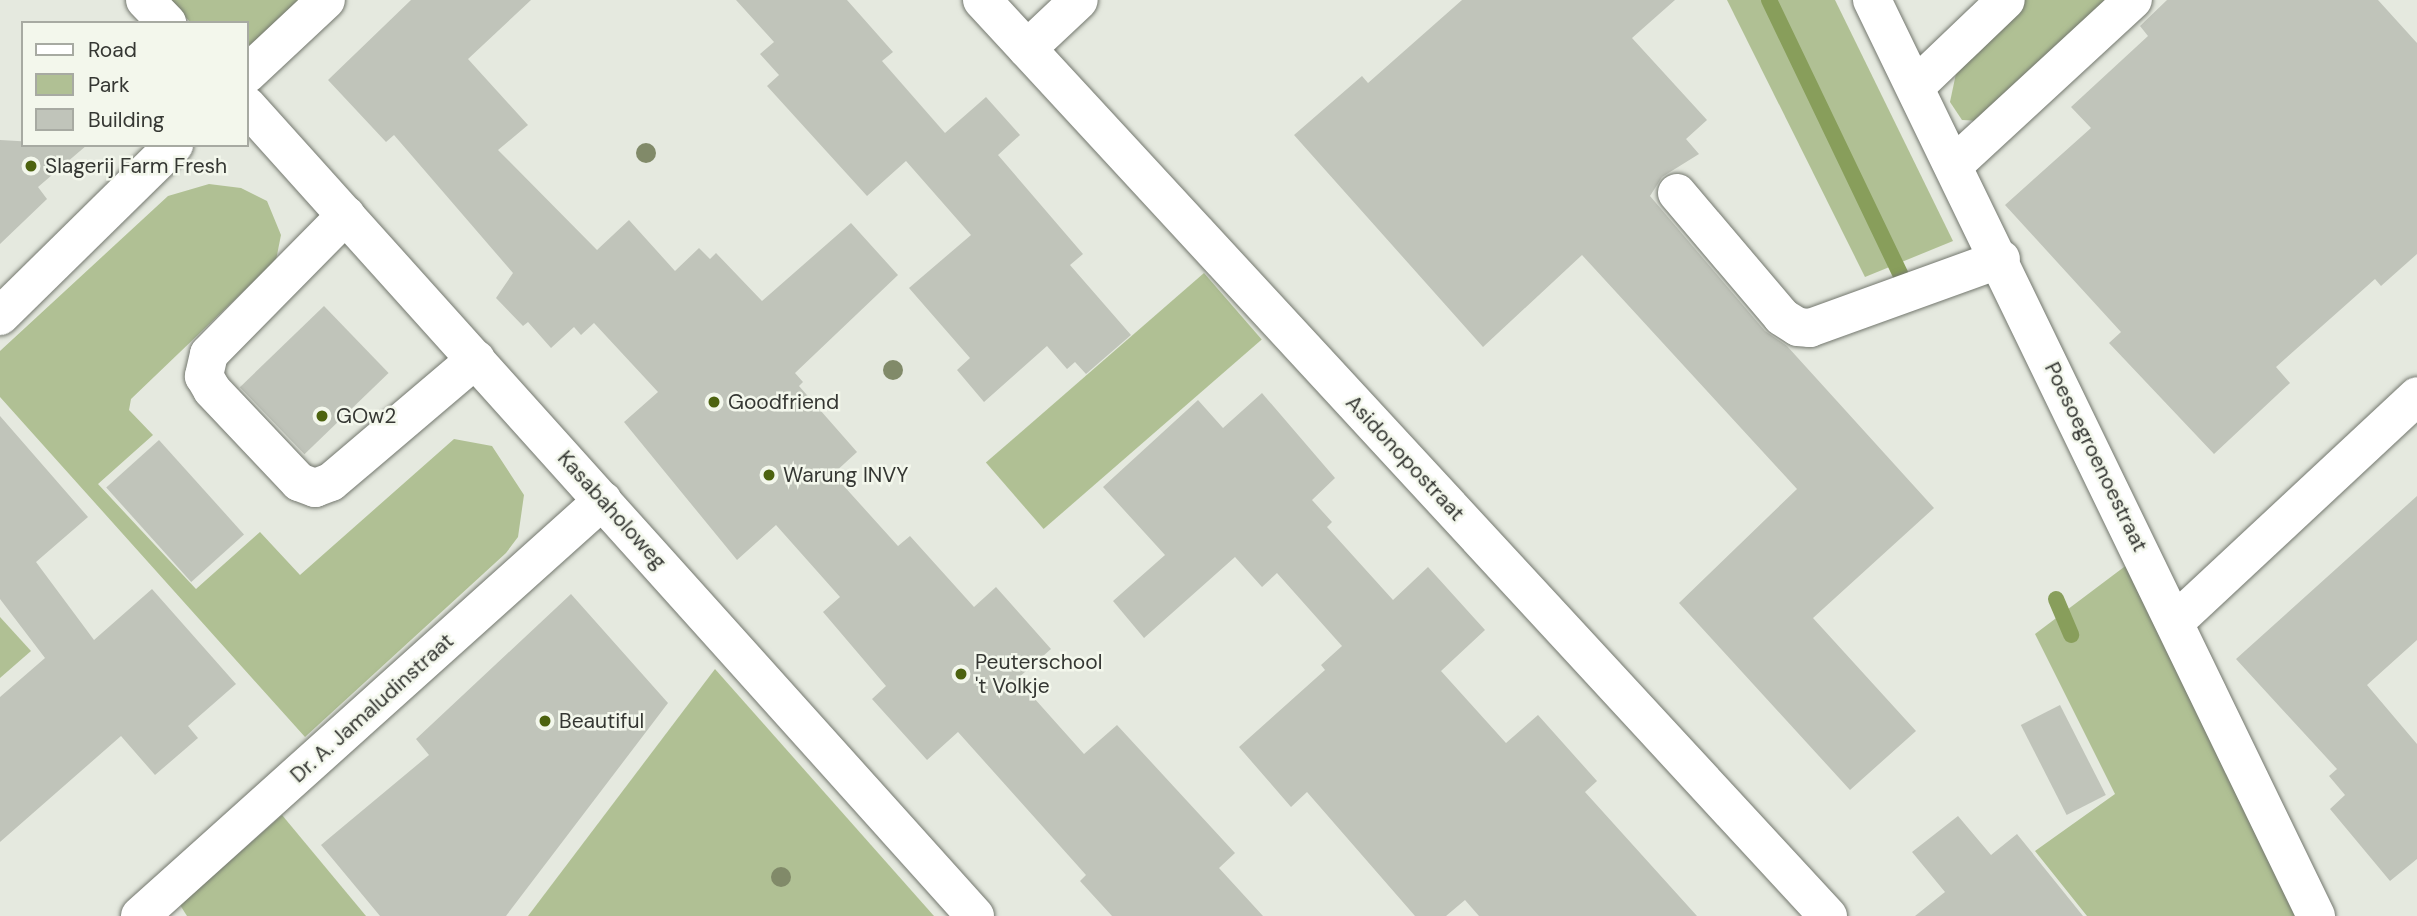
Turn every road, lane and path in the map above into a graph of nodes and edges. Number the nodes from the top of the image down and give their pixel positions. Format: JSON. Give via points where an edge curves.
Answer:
{"nodes":[{"id":1,"x":145,"y":0,"type":"edge"},
{"id":2,"x":326,"y":0,"type":"edge"},
{"id":3,"x":982,"y":0,"type":"edge"},
{"id":4,"x":1079,"y":0,"type":"edge"},
{"id":5,"x":1872,"y":0,"type":"edge"},
{"id":6,"x":2006,"y":0,"type":"edge"},
{"id":7,"x":2133,"y":0,"type":"edge"},
{"id":8,"x":165,"y":21,"type":"edge"},
{"id":9,"x":1027,"y":49,"type":"junction"},
{"id":10,"x":248,"y":73,"type":"edge"},
{"id":11,"x":1916,"y":86,"type":"junction"},
{"id":12,"x":248,"y":107,"type":"edge"},
{"id":13,"x":172,"y":147,"type":"edge"},
{"id":14,"x":1955,"y":164,"type":"junction"},
{"id":15,"x":1677,"y":193,"type":"dead end"},
{"id":16,"x":346,"y":215,"type":"junction"},
{"id":17,"x":2001,"y":259,"type":"junction"},
{"id":18,"x":0,"y":316,"type":"edge"},
{"id":19,"x":476,"y":359,"type":"junction"},
{"id":20,"x":2417,"y":396,"type":"edge"},
{"id":21,"x":604,"y":500,"type":"junction"},
{"id":22,"x":2175,"y":622,"type":"junction"},
{"id":23,"x":140,"y":916,"type":"edge"},
{"id":24,"x":975,"y":916,"type":"edge"},
{"id":25,"x":1828,"y":916,"type":"edge"},
{"id":26,"x":2316,"y":916,"type":"edge"}],
"edges":[{"from":1,"to":8,"type":"street"},
{"from":2,"to":10,"type":"street"},
{"from":3,"to":9,"type":"street","name":"Asidonopostraat"},
{"from":4,"to":9,"type":"street"},
{"from":5,"to":11,"type":"street","name":"Poesoegroenoestraat"},
{"from":6,"to":11,"type":"street"},
{"from":7,"to":14,"type":"street"},
{"from":9,"to":25,"type":"street","name":"Asidonopostraat"},
{"from":11,"to":14,"type":"street","name":"Poesoegroenoestraat"},
{"from":12,"to":16,"type":"street","name":"Kasabaholoweg"},
{"from":13,"to":18,"type":"street"},
{"from":14,"to":17,"type":"street","name":"Poesoegroenoestraat"},
{"from":15,"to":17,"type":"street","via":[[1782,317],[1798,327],[1810,328]]},
{"from":16,"to":19,"type":"street","name":"Kasabaholoweg"},
{"from":16,"to":19,"type":"street","via":[[209,354],[204,376],[212,390],[299,482],[315,488],[331,482]]},
{"from":17,"to":22,"type":"street","name":"Poesoegroenoestraat"},
{"from":19,"to":21,"type":"street","name":"Kasabaholoweg"},
{"from":20,"to":22,"type":"street"},
{"from":21,"to":23,"type":"street","name":"Dr. A. Jamaludinstraat"},
{"from":21,"to":24,"type":"street","name":"Kasabaholoweg"},
{"from":22,"to":26,"type":"street","name":"Poesoegroenoestraat"}]}
